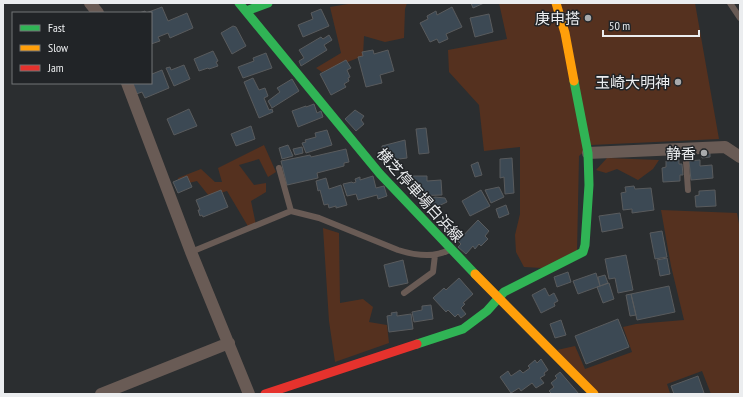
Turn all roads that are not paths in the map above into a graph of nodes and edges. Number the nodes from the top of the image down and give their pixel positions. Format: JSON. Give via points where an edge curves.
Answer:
{"nodes":[{"id":1,"x":90,"y":3,"type":"edge"},
{"id":2,"x":239,"y":3,"type":"edge"},
{"id":3,"x":268,"y":3,"type":"edge"},
{"id":4,"x":556,"y":3,"type":"edge"},
{"id":5,"x":730,"y":3,"type":"edge"},
{"id":6,"x":246,"y":11,"type":"junction"},
{"id":7,"x":97,"y":12,"type":"edge"},
{"id":8,"x":740,"y":18,"type":"edge"},
{"id":9,"x":127,"y":84,"type":"edge"},
{"id":10,"x":685,"y":148,"type":"junction"},
{"id":11,"x":588,"y":152,"type":"junction"},
{"id":12,"x":740,"y":158,"type":"edge"},
{"id":13,"x":279,"y":168,"type":"dead end"},
{"id":14,"x":688,"y":190,"type":"dead end"},
{"id":15,"x":292,"y":211,"type":"junction"},
{"id":16,"x":451,"y":249,"type":"junction"},
{"id":17,"x":191,"y":252,"type":"junction"},
{"id":18,"x":435,"y":254,"type":"junction"},
{"id":19,"x":404,"y":293,"type":"dead end"},
{"id":20,"x":498,"y":298,"type":"junction"},
{"id":21,"x":229,"y":343,"type":"junction"},
{"id":22,"x":100,"y":394,"type":"edge"},
{"id":23,"x":249,"y":394,"type":"edge"},
{"id":24,"x":265,"y":394,"type":"edge"},
{"id":25,"x":594,"y":394,"type":"edge"}],
"edges":[{"from":1,"to":7,"type":"street"},
{"from":2,"to":6,"type":"street","name":"横芝停車場白浜線"},
{"from":3,"to":6,"type":"street"},
{"from":4,"to":11,"type":"street","via":[[565,33]]},
{"from":5,"to":8,"type":"lane"},
{"from":6,"to":16,"type":"street","name":"横芝停車場白浜線","via":[[380,174]]},
{"from":9,"to":17,"type":"street"},
{"from":10,"to":11,"type":"street"},
{"from":10,"to":12,"type":"street","via":[[725,147]]},
{"from":10,"to":14,"type":"lane"},
{"from":11,"to":20,"type":"street","via":[[589,185],[583,252],[516,285]]},
{"from":13,"to":15,"type":"lane"},
{"from":15,"to":17,"type":"lane"},
{"from":15,"to":18,"type":"lane","via":[[318,218],[410,254]]},
{"from":16,"to":18,"type":"lane"},
{"from":16,"to":20,"type":"street","name":"横芝停車場白浜線"},
{"from":17,"to":21,"type":"street"},
{"from":18,"to":19,"type":"lane","via":[[433,272]]},
{"from":20,"to":24,"type":"street","via":[[487,311],[463,329]]},
{"from":20,"to":25,"type":"street","name":"横芝停車場白浜線"},
{"from":21,"to":22,"type":"street"},
{"from":21,"to":23,"type":"street"}]}
